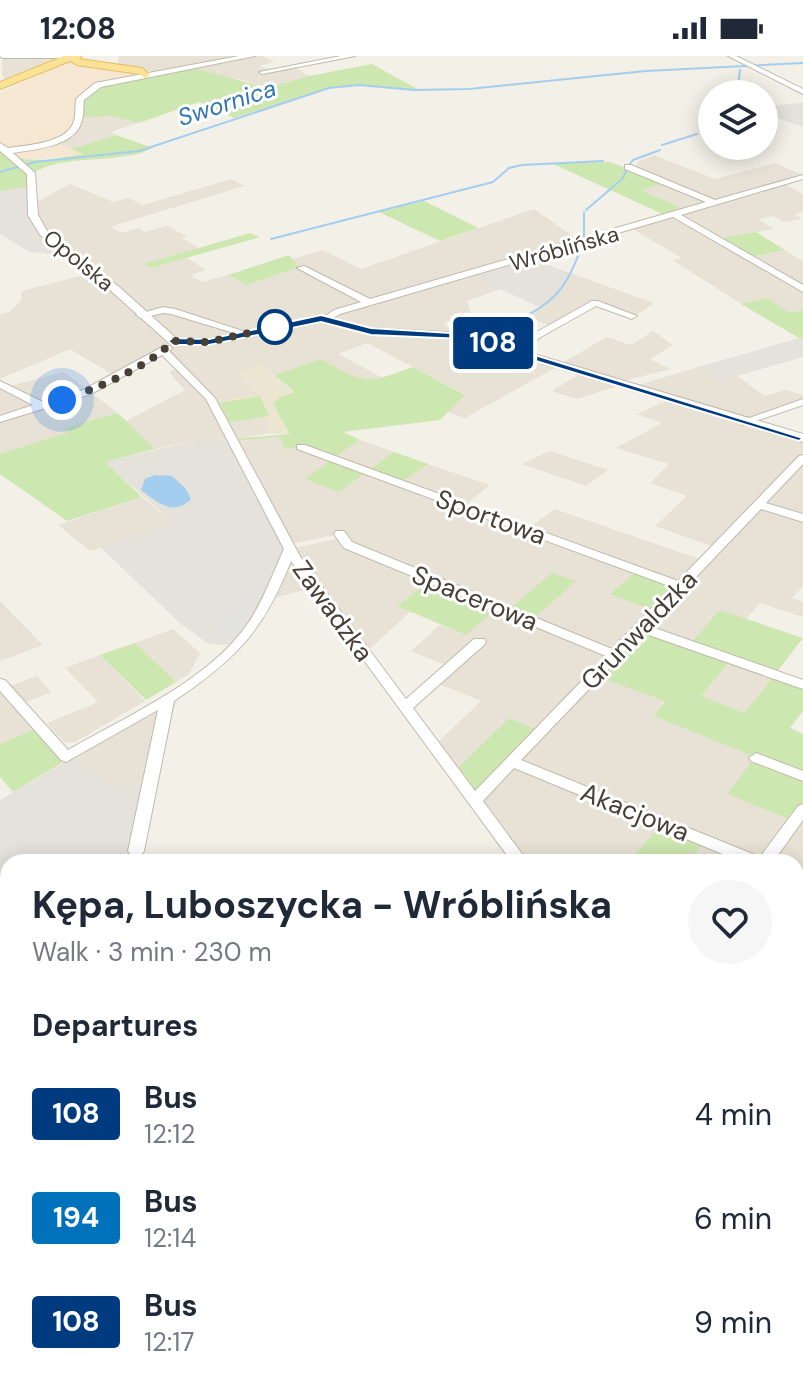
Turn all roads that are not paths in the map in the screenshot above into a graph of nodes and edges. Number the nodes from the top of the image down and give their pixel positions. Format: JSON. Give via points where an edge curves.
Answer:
{"nodes":[{"id":1,"x":2,"y":56,"type":"edge"},
{"id":2,"x":251,"y":56,"type":"edge"},
{"id":3,"x":352,"y":56,"type":"edge"},
{"id":4,"x":731,"y":56,"type":"edge"},
{"id":5,"x":69,"y":57,"type":"edge"},
{"id":6,"x":166,"y":71,"type":"joint"},
{"id":7,"x":262,"y":72,"type":"dead end"},
{"id":8,"x":142,"y":73,"type":"junction"},
{"id":9,"x":0,"y":87,"type":"edge"},
{"id":10,"x":803,"y":92,"type":"edge"},
{"id":11,"x":3,"y":148,"type":"edge"},
{"id":12,"x":628,"y":167,"type":"dead end"},
{"id":13,"x":803,"y":177,"type":"edge"},
{"id":14,"x":715,"y":203,"type":"junction"},
{"id":15,"x":675,"y":215,"type":"junction"},
{"id":16,"x":301,"y":268,"type":"dead end"},
{"id":17,"x":803,"y":289,"type":"edge"},
{"id":18,"x":370,"y":303,"type":"junction"},
{"id":19,"x":141,"y":315,"type":"junction"},
{"id":20,"x":632,"y":316,"type":"dead end"},
{"id":21,"x":326,"y":319,"type":"junction"},
{"id":22,"x":247,"y":334,"type":"junction"},
{"id":23,"x":168,"y":344,"type":"junction"},
{"id":24,"x":524,"y":352,"type":"junction"},
{"id":25,"x":0,"y":384,"type":"edge"},
{"id":26,"x":803,"y":402,"type":"edge"},
{"id":27,"x":43,"y":406,"type":"junction"},
{"id":28,"x":0,"y":419,"type":"edge"},
{"id":29,"x":743,"y":422,"type":"junction"},
{"id":30,"x":803,"y":438,"type":"edge"},
{"id":31,"x":301,"y":447,"type":"dead end"},
{"id":32,"x":802,"y":460,"type":"edge"},
{"id":33,"x":760,"y":505,"type":"junction"},
{"id":34,"x":803,"y":518,"type":"edge"},
{"id":35,"x":340,"y":534,"type":"dead end"},
{"id":36,"x":289,"y":550,"type":"junction"},
{"id":37,"x":681,"y":586,"type":"junction"},
{"id":38,"x":642,"y":628,"type":"junction"},
{"id":39,"x":479,"y":642,"type":"dead end"},
{"id":40,"x":615,"y":655,"type":"junction"},
{"id":41,"x":0,"y":683,"type":"edge"},
{"id":42,"x":803,"y":685,"type":"edge"},
{"id":43,"x":167,"y":699,"type":"junction"},
{"id":44,"x":405,"y":708,"type":"junction"},
{"id":45,"x":756,"y":758,"type":"dead end"},
{"id":46,"x":512,"y":762,"type":"junction"},
{"id":47,"x":803,"y":776,"type":"edge"},
{"id":48,"x":474,"y":801,"type":"junction"},
{"id":49,"x":803,"y":809,"type":"edge"},
{"id":50,"x":136,"y":851,"type":"dead end"},
{"id":51,"x":514,"y":854,"type":"edge"},
{"id":52,"x":737,"y":854,"type":"edge"},
{"id":53,"x":771,"y":854,"type":"edge"}],
"edges":[{"from":1,"to":5,"type":"street"},
{"from":2,"to":6,"type":"street"},
{"from":3,"to":7,"type":"street"},
{"from":4,"to":10,"type":"street"},
{"from":5,"to":8,"type":"main road"},
{"from":5,"to":9,"type":"main road"},
{"from":6,"to":8,"type":"main road"},
{"from":8,"to":11,"type":"street","via":[[98,85],[80,99],[77,122],[68,134]]},
{"from":11,"to":19,"type":"street","name":"Opolska","via":[[31,175],[33,215],[40,229]]},
{"from":12,"to":14,"type":"street"},
{"from":13,"to":14,"type":"street","name":"Wróblińska"},
{"from":14,"to":15,"type":"street","name":"Wróblińska"},
{"from":15,"to":17,"type":"street"},
{"from":15,"to":18,"type":"street","name":"Wróblińska"},
{"from":16,"to":18,"type":"street"},
{"from":18,"to":21,"type":"street","name":"Wróblińska"},
{"from":19,"to":22,"type":"street","via":[[172,311]]},
{"from":19,"to":23,"type":"street","name":"Opolska"},
{"from":20,"to":24,"type":"street","via":[[595,303],[536,336]]},
{"from":21,"to":22,"type":"street"},
{"from":21,"to":24,"type":"street","via":[[371,331],[463,336]]},
{"from":22,"to":23,"type":"street"},
{"from":23,"to":27,"type":"street","via":[[87,392]]},
{"from":23,"to":36,"type":"street","name":"Zawadzka","via":[[210,398]]},
{"from":24,"to":29,"type":"street"},
{"from":25,"to":27,"type":"street"},
{"from":26,"to":29,"type":"street"},
{"from":27,"to":28,"type":"street"},
{"from":29,"to":30,"type":"street"},
{"from":31,"to":37,"type":"street","name":"Sportowa"},
{"from":32,"to":33,"type":"street","name":"Grunwaldzka"},
{"from":33,"to":34,"type":"street"},
{"from":33,"to":37,"type":"street","name":"Grunwaldzka"},
{"from":35,"to":40,"type":"street","name":"Spacerowa","via":[[348,545]]},
{"from":36,"to":43,"type":"street","via":[[268,603],[244,642]]},
{"from":36,"to":44,"type":"street","name":"Zawadzka"},
{"from":37,"to":38,"type":"street","name":"Grunwaldzka"},
{"from":38,"to":40,"type":"street","name":"Grunwaldzka"},
{"from":38,"to":42,"type":"street"},
{"from":39,"to":44,"type":"street"},
{"from":40,"to":46,"type":"street","name":"Grunwaldzka"},
{"from":41,"to":43,"type":"street","via":[[66,757]]},
{"from":43,"to":50,"type":"street"},
{"from":44,"to":48,"type":"street","name":"Zawadzka"},
{"from":45,"to":47,"type":"street"},
{"from":46,"to":48,"type":"street","name":"Grunwaldzka"},
{"from":46,"to":52,"type":"street","name":"Akacjowa"},
{"from":48,"to":51,"type":"street","name":"Zawadzka"},
{"from":49,"to":53,"type":"street"}]}
